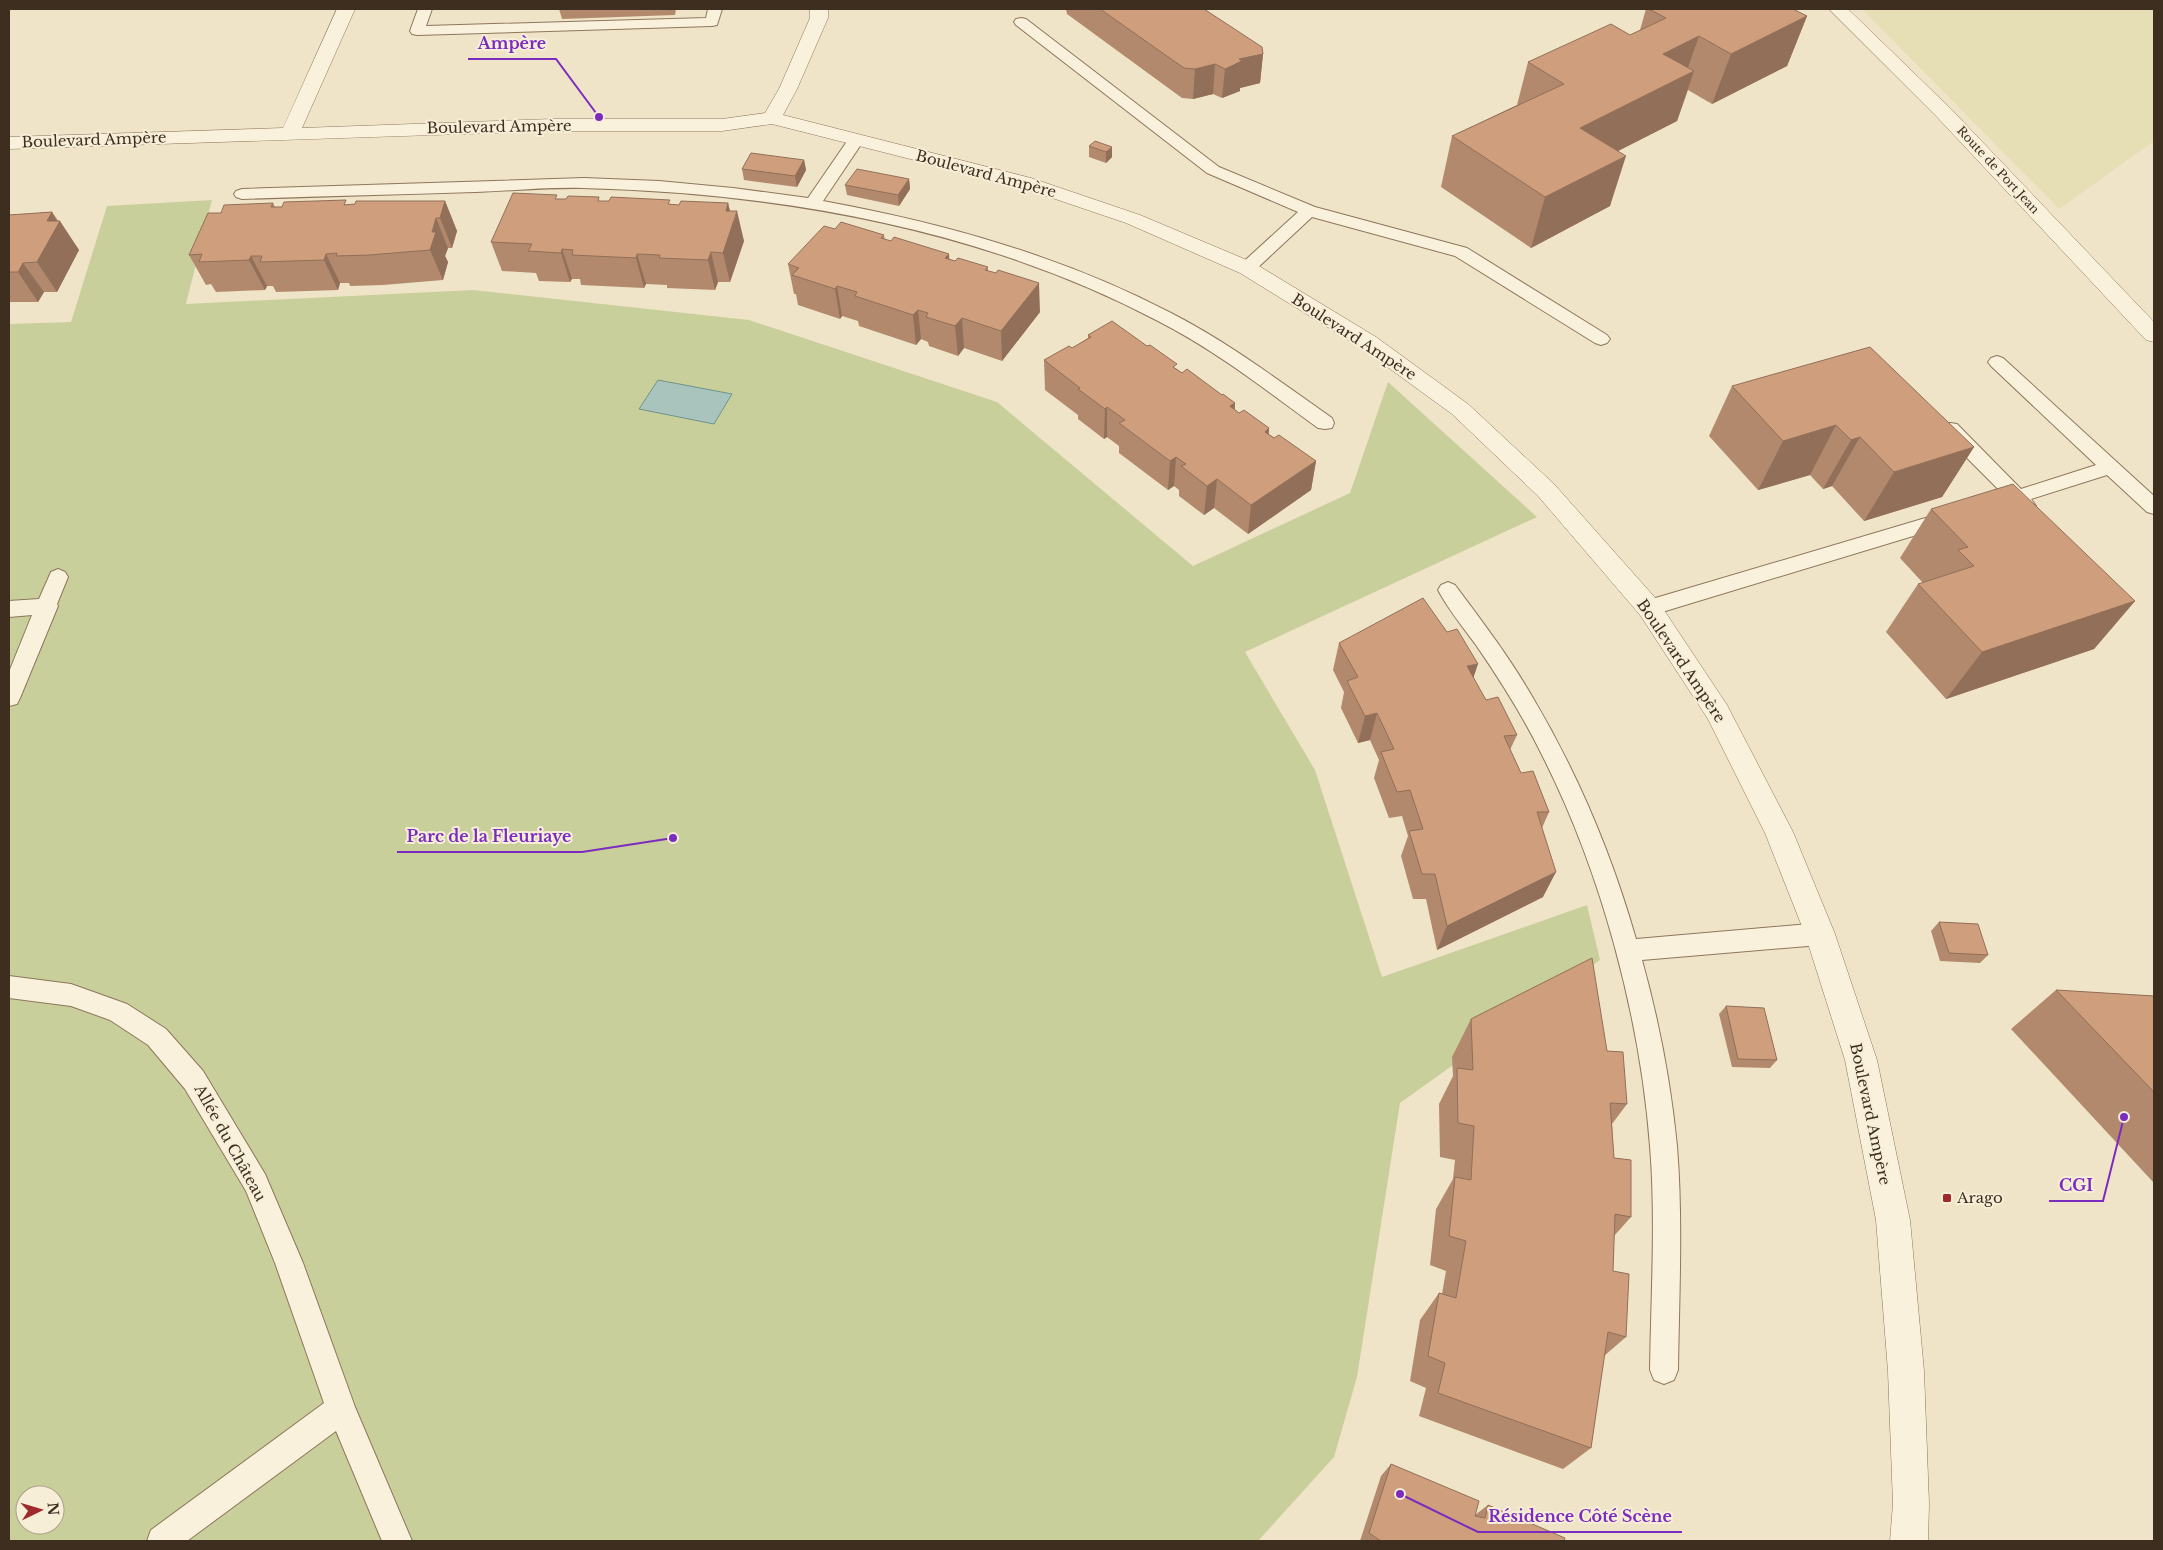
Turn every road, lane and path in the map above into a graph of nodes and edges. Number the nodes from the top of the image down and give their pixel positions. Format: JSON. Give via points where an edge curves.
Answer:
{"nodes":[{"id":1,"x":346,"y":9,"type":"edge"},
{"id":2,"x":425,"y":9,"type":"edge"},
{"id":3,"x":715,"y":9,"type":"edge"},
{"id":4,"x":819,"y":9,"type":"edge"},
{"id":5,"x":1838,"y":9,"type":"edge"},
{"id":6,"x":1021,"y":22,"type":"dead end"},
{"id":7,"x":772,"y":118,"type":"junction"},
{"id":8,"x":290,"y":133,"type":"junction"},
{"id":9,"x":856,"y":140,"type":"junction"},
{"id":10,"x":9,"y":143,"type":"edge"},
{"id":11,"x":242,"y":194,"type":"dead end"},
{"id":12,"x":813,"y":203,"type":"junction"},
{"id":13,"x":1309,"y":211,"type":"junction"},
{"id":14,"x":1247,"y":268,"type":"junction"},
{"id":15,"x":2154,"y":335,"type":"edge"},
{"id":16,"x":1601,"y":339,"type":"dead end"},
{"id":17,"x":1997,"y":362,"type":"dead end"},
{"id":18,"x":1937,"y":416,"type":"edge"},
{"id":19,"x":1324,"y":423,"type":"dead end"},
{"id":20,"x":2111,"y":467,"type":"junction"},
{"id":21,"x":2018,"y":498,"type":"junction"},
{"id":22,"x":2154,"y":507,"type":"edge"},
{"id":23,"x":2038,"y":518,"type":"edge"},
{"id":24,"x":58,"y":577,"type":"dead end"},
{"id":25,"x":1448,"y":590,"type":"dead end"},
{"id":26,"x":48,"y":606,"type":"junction"},
{"id":27,"x":9,"y":608,"type":"edge"},
{"id":28,"x":1649,"y":608,"type":"junction"},
{"id":29,"x":9,"y":698,"type":"edge"},
{"id":30,"x":1820,"y":934,"type":"junction"},
{"id":31,"x":1627,"y":951,"type":"junction"},
{"id":32,"x":9,"y":987,"type":"edge"},
{"id":33,"x":1664,"y":1370,"type":"dead end"},
{"id":34,"x":341,"y":1409,"type":"junction"},
{"id":35,"x":162,"y":1541,"type":"edge"},
{"id":36,"x":397,"y":1541,"type":"edge"},
{"id":37,"x":1909,"y":1541,"type":"edge"}],
"edges":[{"from":1,"to":8,"type":"street"},
{"from":2,"to":3,"type":"lane","via":[[417,30],[529,20],[712,22]]},
{"from":4,"to":7,"type":"street","via":[[819,18]]},
{"from":5,"to":15,"type":"street","name":"Route de Port Jean","via":[[1944,113]]},
{"from":6,"to":13,"type":"lane","via":[[1213,170]]},
{"from":7,"to":8,"type":"street","name":"Boulevard Ampère","via":[[722,125],[554,125]]},
{"from":7,"to":9,"type":"street","name":"Boulevard Ampère"},
{"from":8,"to":10,"type":"street","name":"Boulevard Ampère"},
{"from":9,"to":12,"type":"lane"},
{"from":9,"to":14,"type":"street","name":"Boulevard Ampère","via":[[1024,182],[1133,219]]},
{"from":11,"to":12,"type":"lane","via":[[581,182],[673,186]]},
{"from":12,"to":19,"type":"lane","via":[[884,216],[968,239],[1082,279],[1164,317],[1245,366]]},
{"from":13,"to":14,"type":"lane"},
{"from":13,"to":16,"type":"lane","via":[[1461,252]]},
{"from":14,"to":28,"type":"street","name":"Boulevard Ampère","via":[[1368,342],[1460,409],[1546,490]]},
{"from":17,"to":20,"type":"lane"},
{"from":18,"to":21,"type":"lane"},
{"from":20,"to":21,"type":"lane"},
{"from":20,"to":22,"type":"lane"},
{"from":21,"to":23,"type":"lane"},
{"from":21,"to":28,"type":"lane"},
{"from":24,"to":26,"type":"lane"},
{"from":25,"to":31,"type":"lane","via":[[1526,705],[1563,775],[1598,857]]},
{"from":26,"to":27,"type":"lane"},
{"from":26,"to":29,"type":"lane"},
{"from":28,"to":30,"type":"street","name":"Boulevard Ampère","via":[[1718,712],[1779,832]]},
{"from":30,"to":31,"type":"lane"},
{"from":30,"to":37,"type":"street","name":"Boulevard Ampère","via":[[1861,1060],[1893,1220],[1906,1371],[1911,1504]]},
{"from":31,"to":33,"type":"lane","via":[[1649,1047],[1663,1142],[1666,1247]]},
{"from":32,"to":34,"type":"lane","name":"Allée du Château","via":[[70,995],[118,1012],[157,1037],[194,1080],[256,1183],[289,1263]]},
{"from":34,"to":35,"type":"lane"},
{"from":34,"to":36,"type":"lane","name":"Allée du Château"}]}
